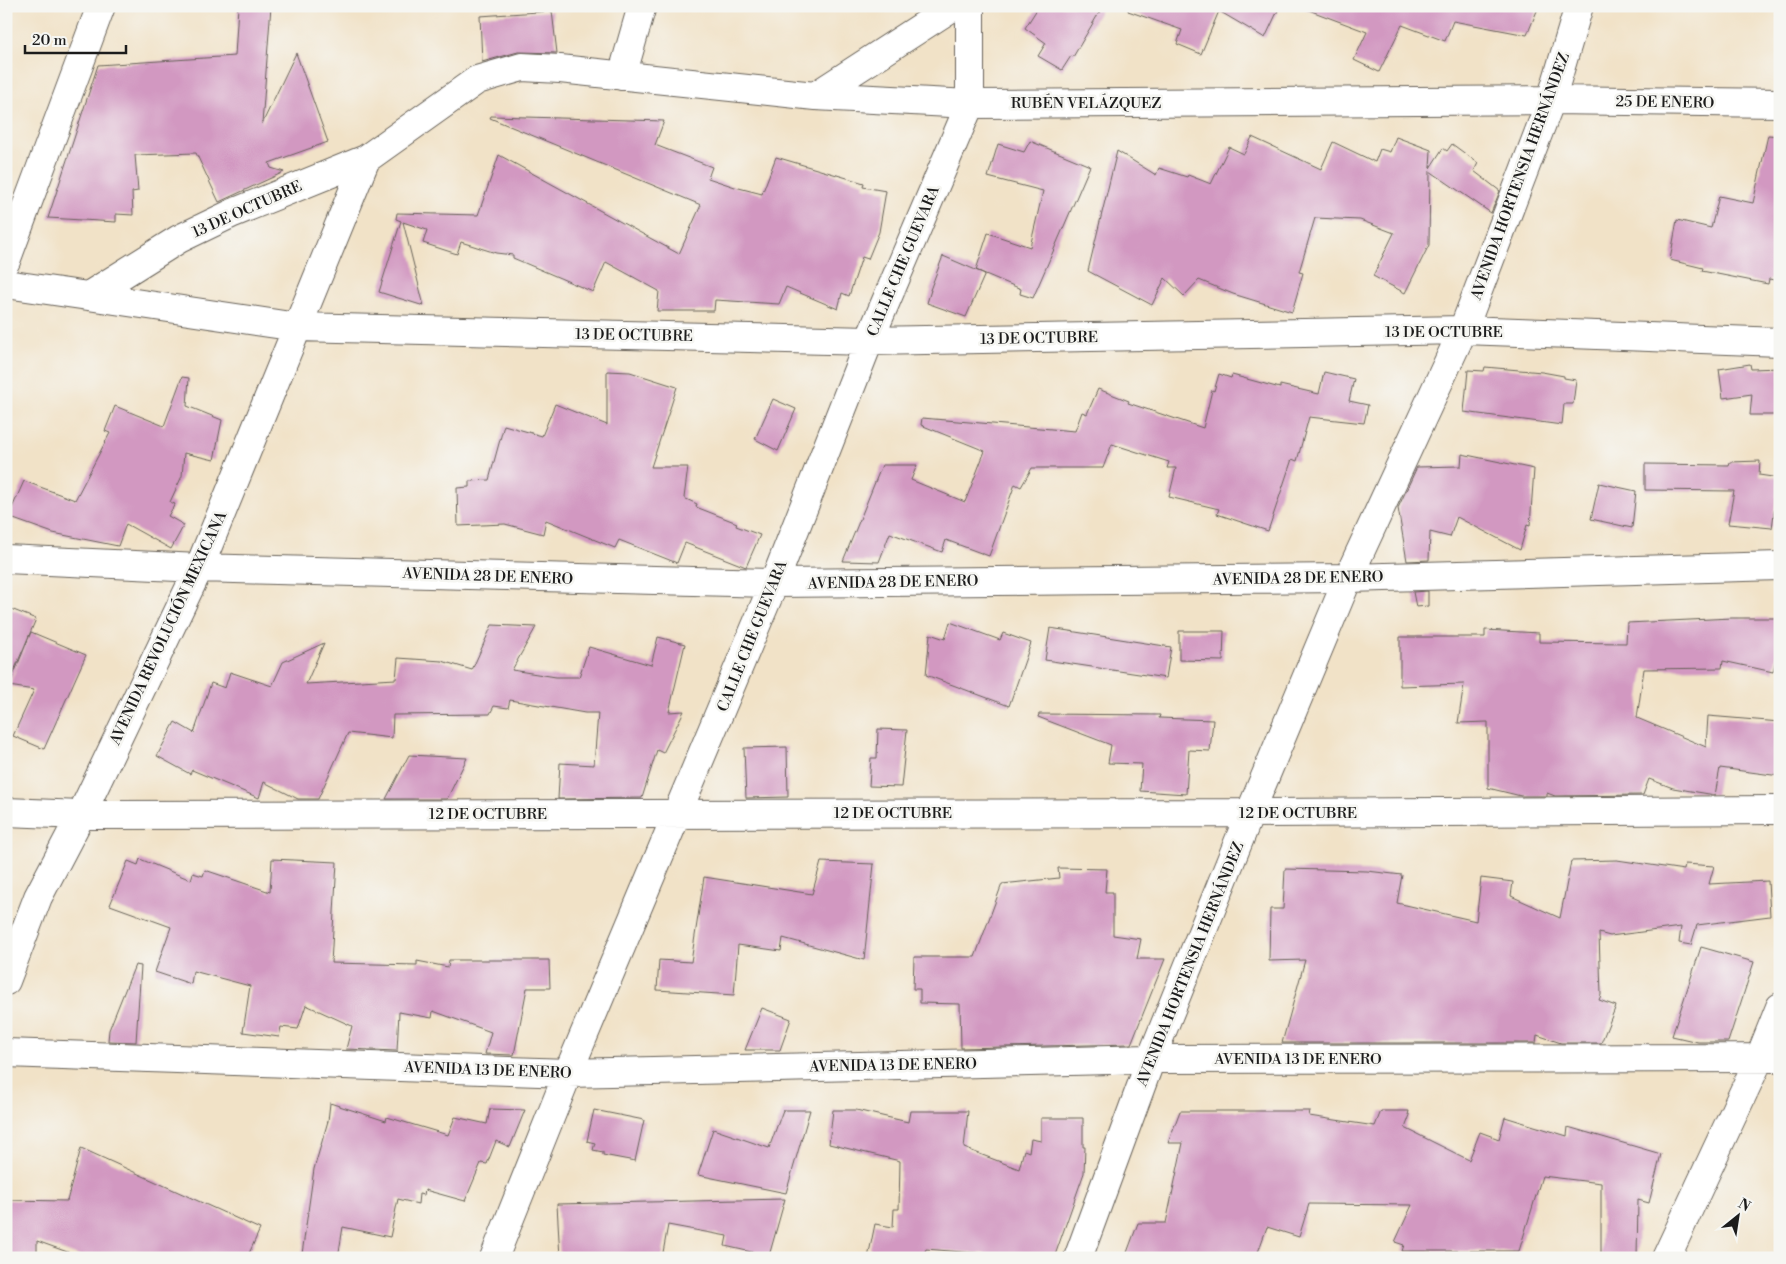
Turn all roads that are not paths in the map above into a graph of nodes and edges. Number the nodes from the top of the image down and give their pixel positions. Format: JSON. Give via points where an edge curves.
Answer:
{"nodes":[{"id":1,"x":101,"y":6,"type":"edge"},
{"id":2,"x":642,"y":6,"type":"edge"},
{"id":3,"x":954,"y":6,"type":"edge"},
{"id":4,"x":970,"y":6,"type":"edge"},
{"id":5,"x":1579,"y":6,"type":"edge"},
{"id":6,"x":622,"y":76,"type":"junction"},
{"id":7,"x":815,"y":96,"type":"junction"},
{"id":8,"x":1551,"y":100,"type":"junction"},
{"id":9,"x":970,"y":104,"type":"junction"},
{"id":10,"x":1780,"y":104,"type":"edge"},
{"id":11,"x":366,"y":159,"type":"junction"},
{"id":12,"x":6,"y":262,"type":"edge"},
{"id":13,"x":6,"y":284,"type":"edge"},
{"id":14,"x":88,"y":296,"type":"junction"},
{"id":15,"x":298,"y":327,"type":"junction"},
{"id":16,"x":1463,"y":330,"type":"junction"},
{"id":17,"x":869,"y":341,"type":"junction"},
{"id":18,"x":1780,"y":342,"type":"edge"},
{"id":19,"x":6,"y":559,"type":"edge"},
{"id":20,"x":1780,"y":566,"type":"edge"},
{"id":21,"x":199,"y":568,"type":"junction"},
{"id":22,"x":1348,"y":578,"type":"junction"},
{"id":23,"x":774,"y":584,"type":"junction"},
{"id":24,"x":1780,"y":810,"type":"edge"},
{"id":25,"x":6,"y":812,"type":"edge"},
{"id":26,"x":678,"y":813,"type":"junction"},
{"id":27,"x":1250,"y":813,"type":"junction"},
{"id":28,"x":81,"y":815,"type":"junction"},
{"id":29,"x":6,"y":981,"type":"edge"},
{"id":30,"x":1780,"y":1007,"type":"edge"},
{"id":31,"x":6,"y":1053,"type":"edge"},
{"id":32,"x":1770,"y":1058,"type":"edge"},
{"id":33,"x":1151,"y":1059,"type":"junction"},
{"id":34,"x":568,"y":1073,"type":"junction"},
{"id":35,"x":494,"y":1258,"type":"edge"},
{"id":36,"x":1078,"y":1258,"type":"edge"},
{"id":37,"x":1666,"y":1258,"type":"edge"}],
"edges":[{"from":1,"to":12,"type":"street"},
{"from":2,"to":6,"type":"street"},
{"from":3,"to":7,"type":"street"},
{"from":4,"to":9,"type":"street","name":"CALLE CHE GUEVARA"},
{"from":5,"to":8,"type":"street","name":"AVENIDA HORTENSIA HERNÁNDEZ"},
{"from":6,"to":7,"type":"street","name":"RUBÉN VELÁZQUEZ"},
{"from":6,"to":11,"type":"street","name":"13 DE OCTUBRE","via":[[522,67],[477,80]]},
{"from":7,"to":9,"type":"street","name":"RUBÉN VELÁZQUEZ"},
{"from":8,"to":9,"type":"street","name":"RUBÉN VELÁZQUEZ"},
{"from":8,"to":10,"type":"street","name":"25 DE ENERO"},
{"from":8,"to":16,"type":"street","name":"AVENIDA HORTENSIA HERNÁNDEZ"},
{"from":9,"to":17,"type":"street","name":"CALLE CHE GUEVARA"},
{"from":11,"to":14,"type":"street","name":"13 DE OCTUBRE","via":[[233,213],[179,239]]},
{"from":11,"to":15,"type":"street","name":"AVENIDA REVOLUCIÓN MEXICANA"},
{"from":13,"to":14,"type":"street"},
{"from":14,"to":15,"type":"street","name":"13 DE OCTUBRE"},
{"from":15,"to":17,"type":"street","name":"13 DE OCTUBRE"},
{"from":15,"to":21,"type":"street","name":"AVENIDA REVOLUCIÓN MEXICANA"},
{"from":16,"to":17,"type":"street","name":"13 DE OCTUBRE"},
{"from":16,"to":18,"type":"street","name":"13 DE OCTUBRE"},
{"from":16,"to":22,"type":"street","name":"AVENIDA HORTENSIA HERNÁNDEZ"},
{"from":17,"to":23,"type":"street","name":"CALLE CHE GUEVARA"},
{"from":19,"to":21,"type":"street","name":"AVENIDA 28 DE ENERO"},
{"from":20,"to":22,"type":"street","name":"AVENIDA 28 DE ENERO"},
{"from":21,"to":23,"type":"street","name":"AVENIDA 28 DE ENERO"},
{"from":21,"to":28,"type":"street","name":"AVENIDA REVOLUCIÓN MEXICANA"},
{"from":22,"to":23,"type":"street","name":"AVENIDA 28 DE ENERO"},
{"from":22,"to":27,"type":"street","name":"AVENIDA HORTENSIA HERNÁNDEZ"},
{"from":23,"to":26,"type":"street","name":"CALLE CHE GUEVARA"},
{"from":24,"to":27,"type":"street","name":"12 DE OCTUBRE"},
{"from":25,"to":28,"type":"street","name":"12 DE OCTUBRE"},
{"from":26,"to":27,"type":"street","name":"12 DE OCTUBRE"},
{"from":26,"to":28,"type":"street","name":"12 DE OCTUBRE"},
{"from":26,"to":34,"type":"street","name":"CALLE CHE GUEVARA"},
{"from":27,"to":33,"type":"street","name":"AVENIDA HORTENSIA HERNÁNDEZ"},
{"from":28,"to":29,"type":"street","name":"AVENIDA REVOLUCIÓN MEXICANA","via":[[38,897]]},
{"from":30,"to":32,"type":"street"},
{"from":31,"to":34,"type":"street","name":"AVENIDA 13 DE ENERO"},
{"from":32,"to":33,"type":"street","name":"AVENIDA 13 DE ENERO"},
{"from":32,"to":37,"type":"street"},
{"from":33,"to":34,"type":"street","name":"AVENIDA 13 DE ENERO"},
{"from":33,"to":36,"type":"street","name":"AVENIDA HORTENSIA HERNÁNDEZ"},
{"from":34,"to":35,"type":"street","name":"CALLE CHE GUEVARA"}]}
